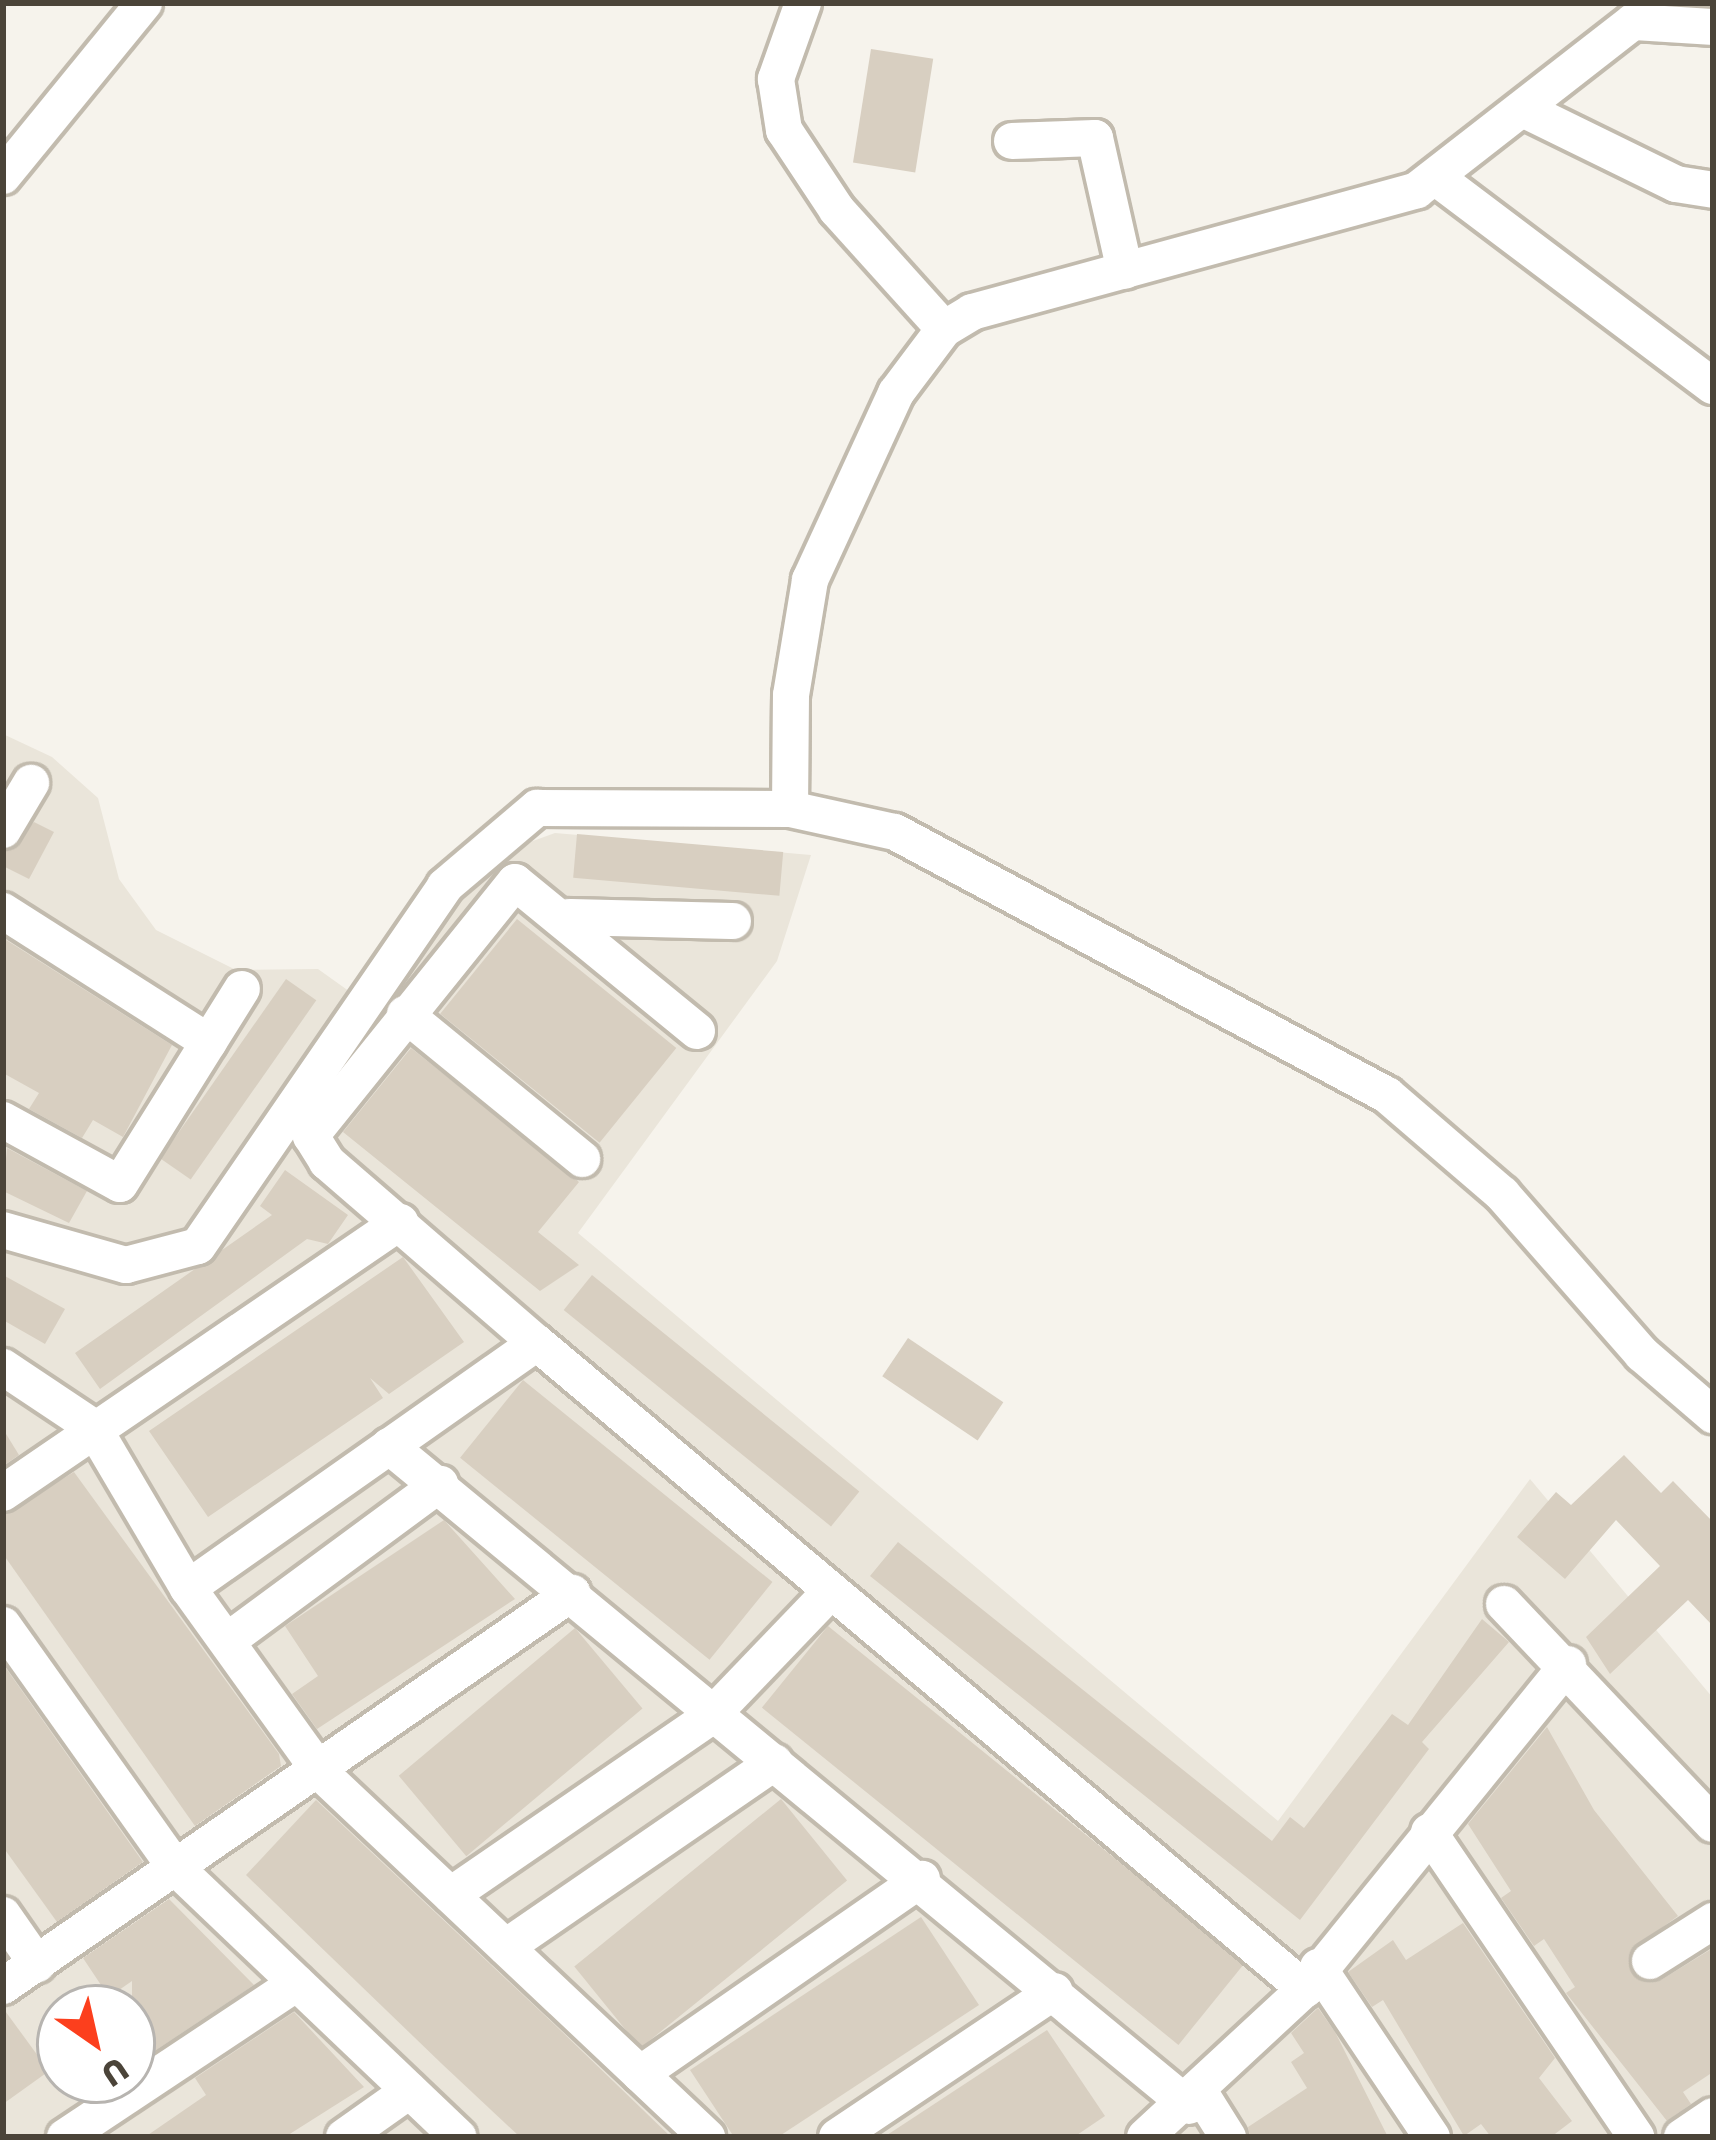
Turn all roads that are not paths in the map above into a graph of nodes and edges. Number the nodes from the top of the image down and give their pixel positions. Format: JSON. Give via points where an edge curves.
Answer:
{"nodes":[{"id":1,"x":144,"y":3,"type":"edge"},
{"id":2,"x":803,"y":3,"type":"edge"},
{"id":3,"x":1713,"y":28,"type":"edge"},
{"id":4,"x":1526,"y":111,"type":"junction"},
{"id":5,"x":1012,"y":141,"type":"dead end"},
{"id":6,"x":3,"y":176,"type":"edge"},
{"id":7,"x":1438,"y":179,"type":"junction"},
{"id":8,"x":1713,"y":190,"type":"edge"},
{"id":9,"x":1125,"y":271,"type":"junction"},
{"id":10,"x":944,"y":329,"type":"junction"},
{"id":11,"x":1713,"y":386,"type":"edge"},
{"id":12,"x":31,"y":783,"type":"dead end"},
{"id":13,"x":790,"y":809,"type":"junction"},
{"id":14,"x":3,"y":830,"type":"edge"},
{"id":15,"x":3,"y":911,"type":"edge"},
{"id":16,"x":569,"y":917,"type":"junction"},
{"id":17,"x":733,"y":921,"type":"dead end"},
{"id":18,"x":242,"y":989,"type":"dead end"},
{"id":19,"x":405,"y":1014,"type":"junction"},
{"id":20,"x":698,"y":1031,"type":"dead end"},
{"id":21,"x":209,"y":1042,"type":"junction"},
{"id":22,"x":3,"y":1120,"type":"edge"},
{"id":23,"x":583,"y":1159,"type":"dead end"},
{"id":24,"x":400,"y":1222,"type":"junction"},
{"id":25,"x":3,"y":1230,"type":"edge"},
{"id":26,"x":537,"y":1343,"type":"junction"},
{"id":27,"x":3,"y":1366,"type":"edge"},
{"id":28,"x":1713,"y":1415,"type":"edge"},
{"id":29,"x":93,"y":1427,"type":"junction"},
{"id":30,"x":389,"y":1445,"type":"junction"},
{"id":31,"x":440,"y":1484,"type":"junction"},
{"id":32,"x":3,"y":1492,"type":"edge"},
{"id":33,"x":188,"y":1588,"type":"junction"},
{"id":34,"x":830,"y":1592,"type":"junction"},
{"id":35,"x":572,"y":1593,"type":"junction"},
{"id":36,"x":1504,"y":1604,"type":"dead end"},
{"id":37,"x":3,"y":1625,"type":"edge"},
{"id":38,"x":227,"y":1641,"type":"junction"},
{"id":39,"x":1568,"y":1664,"type":"junction"},
{"id":40,"x":711,"y":1716,"type":"junction"},
{"id":41,"x":775,"y":1762,"type":"junction"},
{"id":42,"x":321,"y":1773,"type":"junction"},
{"id":43,"x":1713,"y":1824,"type":"edge"},
{"id":44,"x":1429,"y":1832,"type":"junction"},
{"id":45,"x":176,"y":1868,"type":"junction"},
{"id":46,"x":922,"y":1879,"type":"junction"},
{"id":47,"x":451,"y":1895,"type":"junction"},
{"id":48,"x":3,"y":1915,"type":"edge"},
{"id":49,"x":1713,"y":1921,"type":"edge"},
{"id":50,"x":506,"y":1947,"type":"junction"},
{"id":51,"x":1650,"y":1960,"type":"dead end"},
{"id":52,"x":37,"y":1964,"type":"junction"},
{"id":53,"x":1311,"y":1978,"type":"junction"},
{"id":54,"x":297,"y":1983,"type":"junction"},
{"id":55,"x":3,"y":1986,"type":"edge"},
{"id":56,"x":1055,"y":1990,"type":"junction"},
{"id":57,"x":640,"y":2074,"type":"junction"},
{"id":58,"x":409,"y":2091,"type":"junction"},
{"id":59,"x":1195,"y":2100,"type":"junction"},
{"id":60,"x":1713,"y":2116,"type":"edge"},
{"id":61,"x":65,"y":2137,"type":"edge"},
{"id":62,"x":344,"y":2137,"type":"edge"},
{"id":63,"x":458,"y":2137,"type":"edge"},
{"id":64,"x":707,"y":2137,"type":"edge"},
{"id":65,"x":837,"y":2137,"type":"edge"},
{"id":66,"x":1144,"y":2137,"type":"edge"},
{"id":67,"x":1228,"y":2137,"type":"edge"},
{"id":68,"x":1432,"y":2137,"type":"edge"},
{"id":69,"x":1636,"y":2137,"type":"edge"},
{"id":70,"x":1682,"y":2137,"type":"edge"}],
"edges":[{"from":1,"to":6,"type":"street"},
{"from":2,"to":10,"type":"street","via":[[776,79],[784,130],[837,210]]},
{"from":3,"to":4,"type":"street","via":[[1634,22]]},
{"from":4,"to":7,"type":"street"},
{"from":4,"to":8,"type":"street","via":[[1676,184]]},
{"from":5,"to":9,"type":"street","via":[[1095,138]]},
{"from":7,"to":9,"type":"street"},
{"from":7,"to":11,"type":"street"},
{"from":9,"to":10,"type":"street"},
{"from":10,"to":13,"type":"street","via":[[896,393],[810,580],[791,694]]},
{"from":12,"to":14,"type":"street"},
{"from":13,"to":25,"type":"street","via":[[537,808],[445,886],[198,1246],[126,1265]]},
{"from":13,"to":28,"type":"street","via":[[895,832],[1387,1095],[1502,1194],[1642,1354]]},
{"from":15,"to":21,"type":"street"},
{"from":16,"to":17,"type":"street"},
{"from":16,"to":19,"type":"street","via":[[527,884],[505,885]]},
{"from":16,"to":20,"type":"street"},
{"from":18,"to":21,"type":"street"},
{"from":19,"to":23,"type":"street"},
{"from":19,"to":24,"type":"street","via":[[311,1136]]},
{"from":21,"to":22,"type":"street","via":[[120,1184]]},
{"from":24,"to":26,"type":"street"},
{"from":24,"to":29,"type":"street"},
{"from":26,"to":30,"type":"street"},
{"from":26,"to":34,"type":"street"},
{"from":27,"to":29,"type":"street"},
{"from":29,"to":32,"type":"street"},
{"from":29,"to":33,"type":"street"},
{"from":30,"to":31,"type":"street"},
{"from":30,"to":33,"type":"street"},
{"from":31,"to":35,"type":"street"},
{"from":31,"to":38,"type":"street"},
{"from":33,"to":38,"type":"street"},
{"from":34,"to":40,"type":"street"},
{"from":34,"to":53,"type":"street"},
{"from":35,"to":40,"type":"street"},
{"from":35,"to":42,"type":"street"},
{"from":36,"to":39,"type":"street"},
{"from":37,"to":45,"type":"street"},
{"from":38,"to":42,"type":"street"},
{"from":39,"to":43,"type":"street"},
{"from":39,"to":44,"type":"street"},
{"from":40,"to":41,"type":"street"},
{"from":40,"to":47,"type":"street"},
{"from":41,"to":46,"type":"street"},
{"from":41,"to":50,"type":"street"},
{"from":42,"to":45,"type":"street"},
{"from":42,"to":47,"type":"street"},
{"from":44,"to":53,"type":"street"},
{"from":44,"to":69,"type":"street"},
{"from":45,"to":52,"type":"street"},
{"from":45,"to":54,"type":"street"},
{"from":46,"to":56,"type":"street"},
{"from":46,"to":57,"type":"street"},
{"from":47,"to":50,"type":"street"},
{"from":48,"to":52,"type":"street"},
{"from":49,"to":51,"type":"street"},
{"from":50,"to":57,"type":"street"},
{"from":52,"to":55,"type":"street"},
{"from":53,"to":59,"type":"street"},
{"from":53,"to":68,"type":"street"},
{"from":54,"to":58,"type":"street"},
{"from":54,"to":61,"type":"street"},
{"from":56,"to":59,"type":"street"},
{"from":56,"to":65,"type":"street"},
{"from":57,"to":64,"type":"street"},
{"from":58,"to":62,"type":"street"},
{"from":58,"to":63,"type":"street"},
{"from":59,"to":66,"type":"street"},
{"from":59,"to":67,"type":"street"},
{"from":60,"to":70,"type":"street"}]}
